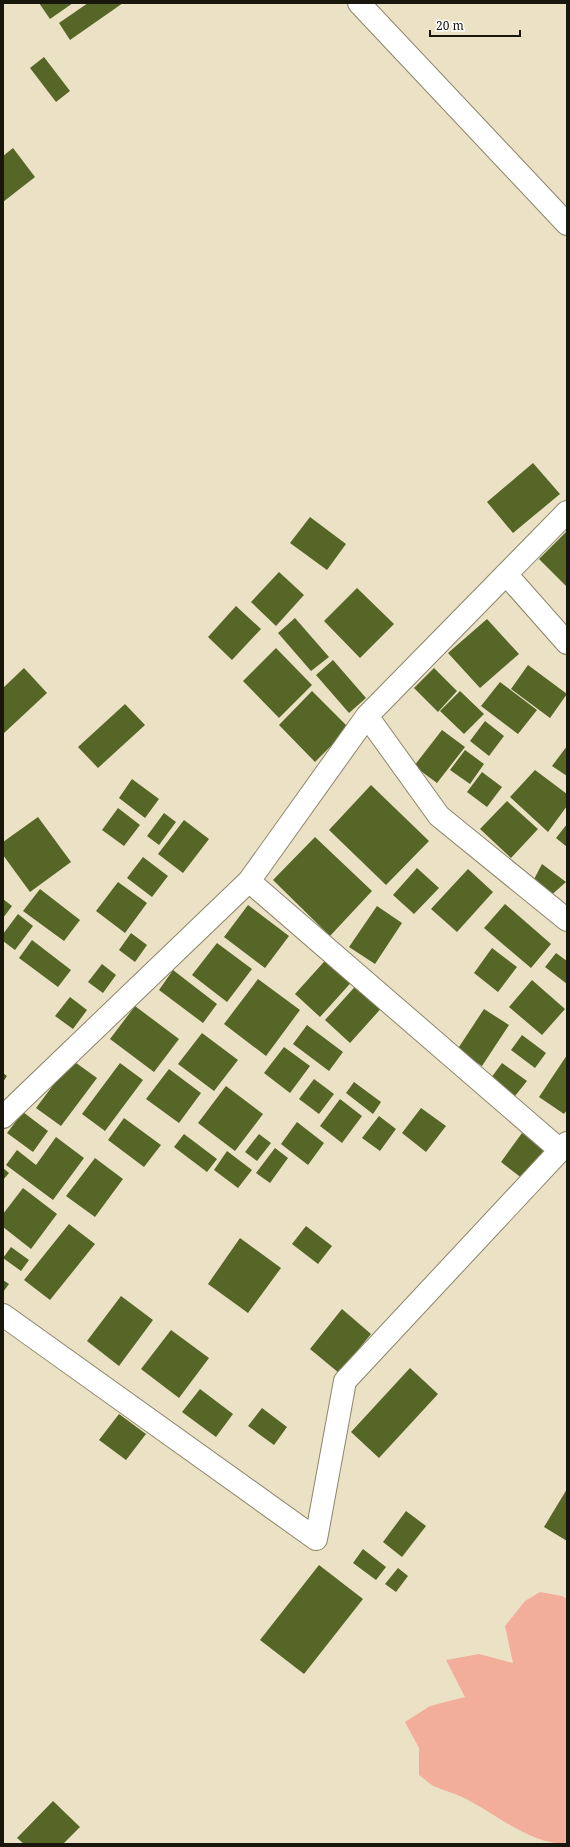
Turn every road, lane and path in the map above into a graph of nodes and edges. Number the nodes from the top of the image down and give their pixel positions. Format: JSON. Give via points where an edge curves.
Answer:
{"nodes":[{"id":1,"x":359,"y":3,"type":"edge"},
{"id":2,"x":567,"y":224,"type":"edge"},
{"id":3,"x":567,"y":512,"type":"edge"},
{"id":4,"x":506,"y":574,"type":"junction"},
{"id":5,"x":567,"y":643,"type":"edge"},
{"id":6,"x":367,"y":716,"type":"junction"},
{"id":7,"x":249,"y":881,"type":"junction"},
{"id":8,"x":567,"y":920,"type":"edge"},
{"id":9,"x":3,"y":1117,"type":"edge"},
{"id":10,"x":564,"y":1146,"type":"edge"},
{"id":11,"x":3,"y":1315,"type":"edge"}],
"edges":[{"from":1,"to":2,"type":"street"},
{"from":3,"to":4,"type":"street"},
{"from":4,"to":5,"type":"street"},
{"from":4,"to":6,"type":"street"},
{"from":6,"to":7,"type":"street"},
{"from":6,"to":8,"type":"street","via":[[439,816]]},
{"from":7,"to":9,"type":"street"},
{"from":7,"to":10,"type":"street"},
{"from":10,"to":11,"type":"street","via":[[345,1381],[316,1539]]}]}
